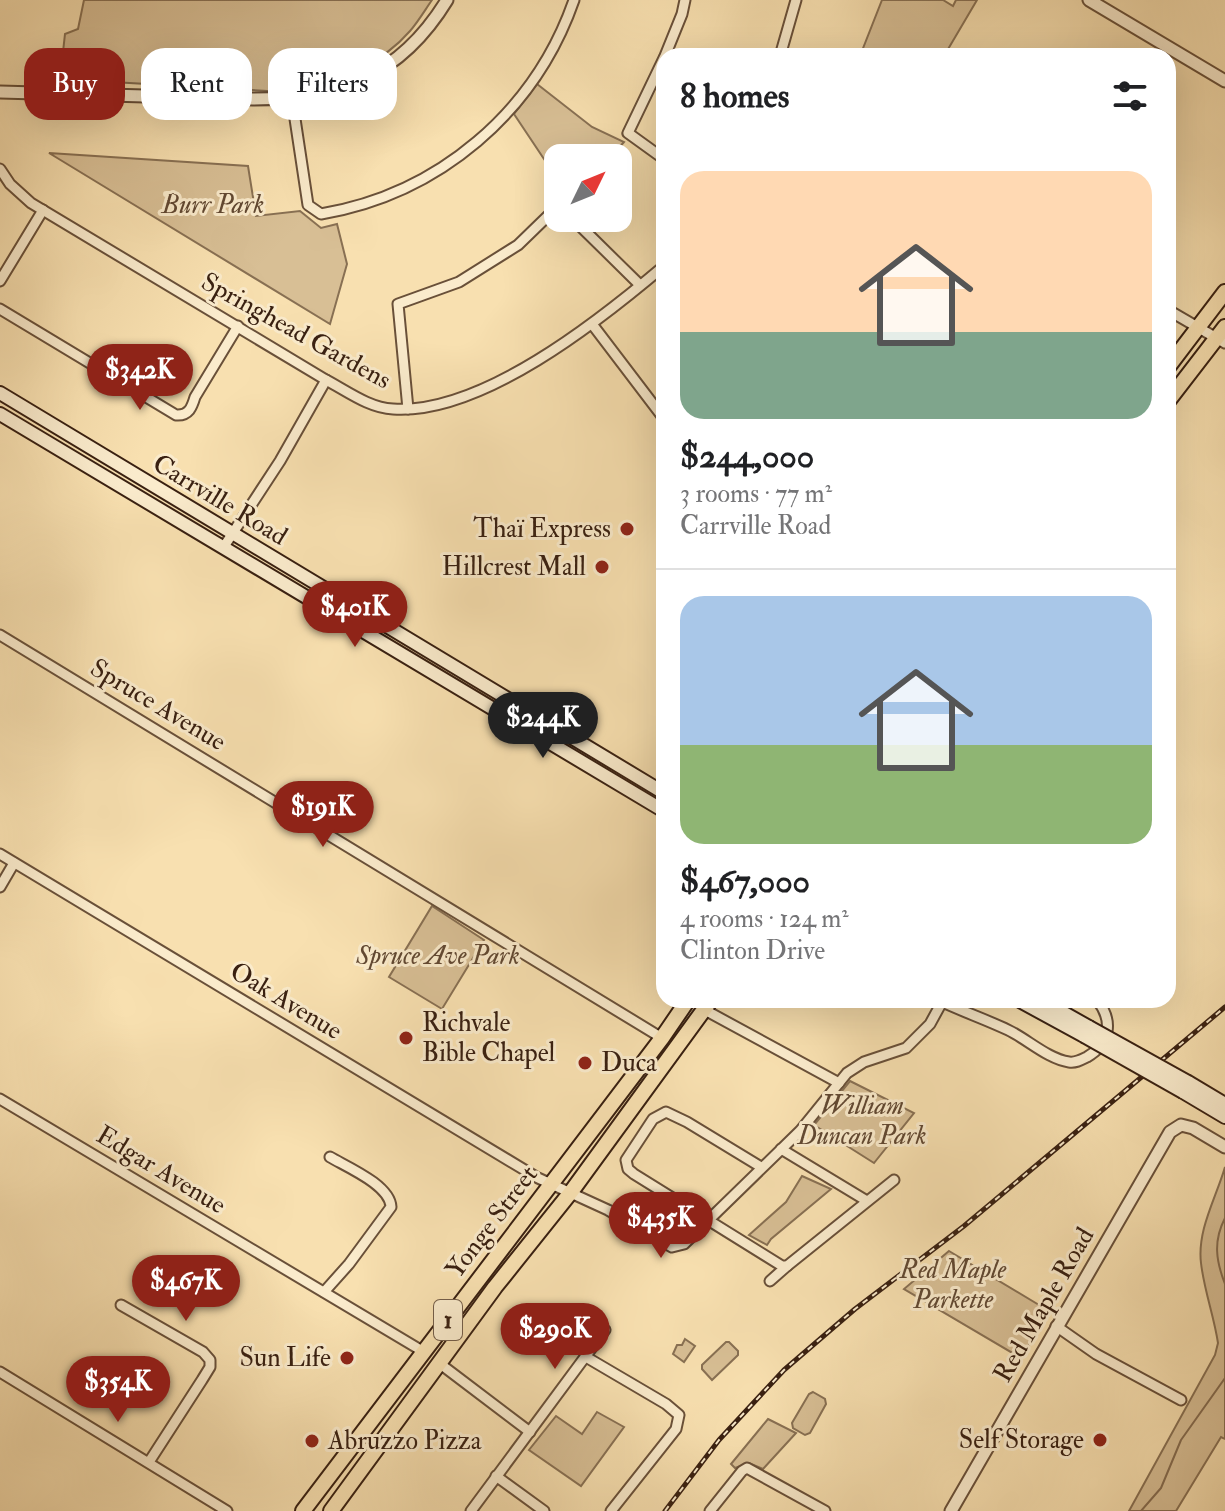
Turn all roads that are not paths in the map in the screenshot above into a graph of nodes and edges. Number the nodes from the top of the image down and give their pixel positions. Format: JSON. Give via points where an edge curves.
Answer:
{"nodes":[{"id":1,"x":447,"y":0,"type":"edge"},
{"id":2,"x":574,"y":0,"type":"edge"},
{"id":3,"x":685,"y":0,"type":"edge"},
{"id":4,"x":796,"y":0,"type":"edge"},
{"id":5,"x":1089,"y":0,"type":"edge"},
{"id":6,"x":668,"y":48,"type":"edge"},
{"id":7,"x":782,"y":48,"type":"edge"},
{"id":8,"x":1170,"y":48,"type":"edge"},
{"id":9,"x":1176,"y":52,"type":"edge"},
{"id":10,"x":397,"y":57,"type":"edge"},
{"id":11,"x":656,"y":74,"type":"edge"},
{"id":12,"x":1225,"y":81,"type":"edge"},
{"id":13,"x":0,"y":92,"type":"edge"},
{"id":14,"x":268,"y":99,"type":"edge"},
{"id":15,"x":295,"y":120,"type":"edge"},
{"id":16,"x":656,"y":153,"type":"edge"},
{"id":17,"x":0,"y":169,"type":"edge"},
{"id":18,"x":43,"y":210,"type":"junction"},
{"id":19,"x":544,"y":220,"type":"edge"},
{"id":20,"x":586,"y":232,"type":"edge"},
{"id":21,"x":656,"y":272,"type":"edge"},
{"id":22,"x":0,"y":281,"type":"edge"},
{"id":23,"x":640,"y":285,"type":"junction"},
{"id":24,"x":1225,"y":292,"type":"edge"},
{"id":25,"x":0,"y":309,"type":"edge"},
{"id":26,"x":1176,"y":315,"type":"edge"},
{"id":27,"x":592,"y":324,"type":"junction"},
{"id":28,"x":238,"y":326,"type":"junction"},
{"id":29,"x":1199,"y":328,"type":"junction"},
{"id":30,"x":1222,"y":336,"type":"edge"},
{"id":31,"x":1176,"y":357,"type":"edge"},
{"id":32,"x":326,"y":380,"type":"junction"},
{"id":33,"x":1176,"y":391,"type":"edge"},
{"id":34,"x":0,"y":393,"type":"edge"},
{"id":35,"x":656,"y":408,"type":"edge"},
{"id":36,"x":408,"y":409,"type":"junction"},
{"id":37,"x":0,"y":414,"type":"edge"},
{"id":38,"x":233,"y":533,"type":"junction"},
{"id":39,"x":223,"y":548,"type":"junction"},
{"id":40,"x":0,"y":635,"type":"edge"},
{"id":41,"x":606,"y":758,"type":"junction"},
{"id":42,"x":599,"y":772,"type":"junction"},
{"id":43,"x":656,"y":788,"type":"edge"},
{"id":44,"x":656,"y":806,"type":"edge"},
{"id":45,"x":0,"y":854,"type":"edge"},
{"id":46,"x":14,"y":863,"type":"junction"},
{"id":47,"x":0,"y":887,"type":"edge"},
{"id":48,"x":683,"y":1008,"type":"edge"},
{"id":49,"x":705,"y":1008,"type":"edge"},
{"id":50,"x":712,"y":1008,"type":"edge"},
{"id":51,"x":937,"y":1008,"type":"edge"},
{"id":52,"x":956,"y":1008,"type":"edge"},
{"id":53,"x":1036,"y":1008,"type":"edge"},
{"id":54,"x":1053,"y":1008,"type":"edge"},
{"id":55,"x":1102,"y":1008,"type":"edge"},
{"id":56,"x":1086,"y":1031,"type":"junction"},
{"id":57,"x":662,"y":1038,"type":"junction"},
{"id":58,"x":839,"y":1083,"type":"junction"},
{"id":59,"x":1186,"y":1087,"type":"junction"},
{"id":60,"x":0,"y":1099,"type":"edge"},
{"id":61,"x":1225,"y":1104,"type":"edge"},
{"id":62,"x":1225,"y":1117,"type":"edge"},
{"id":63,"x":1225,"y":1147,"type":"edge"},
{"id":64,"x":781,"y":1149,"type":"junction"},
{"id":65,"x":330,"y":1157,"type":"dead end"},
{"id":66,"x":761,"y":1167,"type":"junction"},
{"id":67,"x":894,"y":1180,"type":"dead end"},
{"id":68,"x":551,"y":1184,"type":"junction"},
{"id":69,"x":571,"y":1192,"type":"junction"},
{"id":70,"x":867,"y":1201,"type":"junction"},
{"id":71,"x":708,"y":1220,"type":"junction"},
{"id":72,"x":787,"y":1266,"type":"junction"},
{"id":73,"x":770,"y":1281,"type":"dead end"},
{"id":74,"x":324,"y":1292,"type":"junction"},
{"id":75,"x":121,"y":1305,"type":"dead end"},
{"id":76,"x":1056,"y":1326,"type":"junction"},
{"id":77,"x":605,"y":1330,"type":"dead end"},
{"id":78,"x":424,"y":1352,"type":"junction"},
{"id":79,"x":586,"y":1357,"type":"junction"},
{"id":80,"x":439,"y":1363,"type":"junction"},
{"id":81,"x":0,"y":1372,"type":"edge"},
{"id":82,"x":1181,"y":1400,"type":"dead end"},
{"id":83,"x":530,"y":1432,"type":"junction"},
{"id":84,"x":149,"y":1462,"type":"junction"},
{"id":85,"x":496,"y":1476,"type":"junction"},
{"id":86,"x":227,"y":1511,"type":"edge"},
{"id":87,"x":303,"y":1511,"type":"edge"},
{"id":88,"x":331,"y":1511,"type":"edge"},
{"id":89,"x":471,"y":1511,"type":"edge"},
{"id":90,"x":544,"y":1511,"type":"edge"},
{"id":91,"x":611,"y":1511,"type":"edge"},
{"id":92,"x":710,"y":1511,"type":"edge"},
{"id":93,"x":825,"y":1511,"type":"edge"},
{"id":94,"x":951,"y":1511,"type":"edge"}],
"edges":[{"from":1,"to":10,"type":"street"},
{"from":2,"to":15,"type":"street","via":[[548,58],[491,131],[437,171],[369,202],[321,214],[308,205]]},
{"from":3,"to":6,"type":"street"},
{"from":4,"to":7,"type":"street"},
{"from":5,"to":8,"type":"street"},
{"from":9,"to":12,"type":"street"},
{"from":11,"to":16,"type":"street","via":[[628,133]]},
{"from":13,"to":14,"type":"street"},
{"from":17,"to":18,"type":"street","name":"Springhead Gardens","via":[[19,193]]},
{"from":18,"to":22,"type":"street"},
{"from":18,"to":28,"type":"street","name":"Springhead Gardens"},
{"from":19,"to":36,"type":"street","via":[[518,245],[459,282],[398,304]]},
{"from":20,"to":23,"type":"street"},
{"from":21,"to":23,"type":"street","name":"Springhead Gardens"},
{"from":23,"to":27,"type":"street","name":"Springhead Gardens"},
{"from":24,"to":29,"type":"main road"},
{"from":25,"to":28,"type":"street","via":[[182,416]]},
{"from":26,"to":29,"type":"street"},
{"from":27,"to":35,"type":"street"},
{"from":27,"to":36,"type":"street","name":"Springhead Gardens","via":[[509,376],[446,403]]},
{"from":28,"to":32,"type":"street","name":"Springhead Gardens"},
{"from":29,"to":30,"type":"street"},
{"from":29,"to":31,"type":"main road"},
{"from":30,"to":33,"type":"main road"},
{"from":32,"to":36,"type":"street","name":"Springhead Gardens","via":[[373,405]]},
{"from":32,"to":38,"type":"street"},
{"from":34,"to":38,"type":"main road","name":"Carrville Road"},
{"from":37,"to":39,"type":"main road","name":"Carrville Road"},
{"from":38,"to":39,"type":"street"},
{"from":38,"to":41,"type":"main road","name":"Carrville Road"},
{"from":39,"to":42,"type":"main road","name":"Carrville Road"},
{"from":40,"to":57,"type":"street","name":"Spruce Avenue"},
{"from":41,"to":42,"type":"main road"},
{"from":41,"to":43,"type":"main road","name":"Carrville Road"},
{"from":42,"to":44,"type":"main road","name":"Carrville Road"},
{"from":45,"to":46,"type":"street","name":"Oak Avenue"},
{"from":46,"to":47,"type":"street"},
{"from":46,"to":68,"type":"street","name":"Oak Avenue"},
{"from":48,"to":57,"type":"main road","name":"Yonge Street","number":"1"},
{"from":49,"to":69,"type":"main road","name":"Yonge Street","number":"1"},
{"from":50,"to":58,"type":"street"},
{"from":51,"to":58,"type":"street","via":[[918,1039],[857,1065]]},
{"from":52,"to":55,"type":"street","via":[[1075,1062],[1105,1041]]},
{"from":53,"to":56,"type":"main road"},
{"from":54,"to":56,"type":"main road"},
{"from":56,"to":59,"type":"main road","bridge":true},
{"from":57,"to":68,"type":"main road","name":"Yonge Street","number":"1"},
{"from":58,"to":64,"type":"street"},
{"from":59,"to":61,"type":"main road"},
{"from":59,"to":62,"type":"main road"},
{"from":60,"to":74,"type":"street","name":"Edgar Avenue"},
{"from":63,"to":76,"type":"street","name":"Red Maple Road","via":[[1193,1128],[1181,1125],[1170,1132]]},
{"from":64,"to":66,"type":"street"},
{"from":64,"to":70,"type":"street"},
{"from":65,"to":74,"type":"street","via":[[382,1189],[391,1207]]},
{"from":66,"to":71,"type":"street"},
{"from":66,"to":71,"type":"street","via":[[673,1115],[666,1112],[653,1119],[630,1150],[626,1165]]},
{"from":67,"to":70,"type":"street"},
{"from":68,"to":69,"type":"street","name":"Oak Avenue"},
{"from":68,"to":78,"type":"main road","name":"Yonge Street","number":"1"},
{"from":69,"to":71,"type":"street","name":"Oak Avenue","via":[[672,1247],[684,1244]]},
{"from":69,"to":80,"type":"main road","name":"Yonge Street","number":"1"},
{"from":70,"to":72,"type":"street"},
{"from":71,"to":72,"type":"street"},
{"from":72,"to":73,"type":"street"},
{"from":74,"to":78,"type":"street","name":"Edgar Avenue"},
{"from":75,"to":84,"type":"street","via":[[210,1360]]},
{"from":76,"to":82,"type":"street"},
{"from":76,"to":94,"type":"street","name":"Red Maple Road"},
{"from":77,"to":79,"type":"street"},
{"from":78,"to":87,"type":"main road","name":"Yonge Street","number":"1"},
{"from":79,"to":83,"type":"street"},
{"from":79,"to":91,"type":"street","via":[[679,1415],[676,1429]]},
{"from":80,"to":83,"type":"street"},
{"from":80,"to":88,"type":"main road","name":"Yonge Street","number":"1"},
{"from":81,"to":84,"type":"street"},
{"from":83,"to":85,"type":"street"},
{"from":84,"to":86,"type":"street"},
{"from":85,"to":89,"type":"street"},
{"from":85,"to":90,"type":"street"},
{"from":92,"to":93,"type":"street","via":[[747,1468]]}]}
